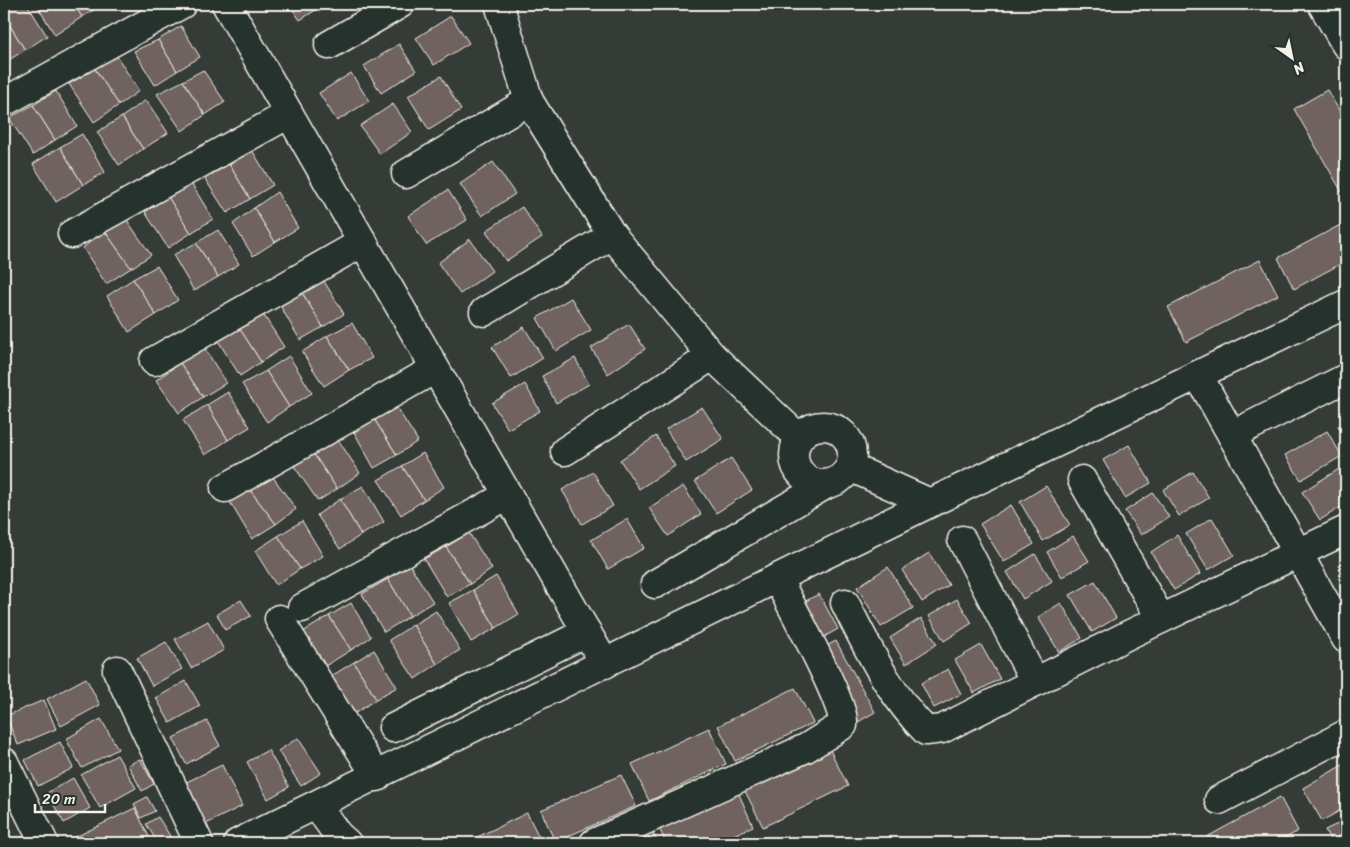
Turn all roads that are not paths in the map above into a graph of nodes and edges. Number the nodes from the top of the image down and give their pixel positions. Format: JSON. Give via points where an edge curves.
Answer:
{"nodes":[{"id":1,"x":182,"y":4,"type":"edge"},
{"id":2,"x":226,"y":4,"type":"edge"},
{"id":3,"x":400,"y":4,"type":"edge"},
{"id":4,"x":499,"y":4,"type":"edge"},
{"id":5,"x":1322,"y":4,"type":"edge"},
{"id":6,"x":329,"y":45,"type":"dead end"},
{"id":7,"x":1346,"y":45,"type":"edge"},
{"id":8,"x":529,"y":101,"type":"junction"},
{"id":9,"x":4,"y":102,"type":"edge"},
{"id":10,"x":289,"y":114,"type":"junction"},
{"id":11,"x":406,"y":174,"type":"dead end"},
{"id":12,"x":72,"y":234,"type":"dead end"},
{"id":13,"x":612,"y":235,"type":"junction"},
{"id":14,"x":363,"y":242,"type":"junction"},
{"id":15,"x":1346,"y":304,"type":"edge"},
{"id":16,"x":484,"y":312,"type":"dead end"},
{"id":17,"x":712,"y":356,"type":"junction"},
{"id":18,"x":154,"y":361,"type":"dead end"},
{"id":19,"x":435,"y":369,"type":"junction"},
{"id":20,"x":1198,"y":375,"type":"junction"},
{"id":21,"x":1346,"y":378,"type":"edge"},
{"id":22,"x":1232,"y":435,"type":"junction"},
{"id":23,"x":799,"y":438,"type":"junction"},
{"id":24,"x":565,"y":451,"type":"dead end"},
{"id":25,"x":850,"y":467,"type":"junction"},
{"id":26,"x":1082,"y":480,"type":"dead end"},
{"id":27,"x":827,"y":484,"type":"junction"},
{"id":28,"x":225,"y":488,"type":"dead end"},
{"id":29,"x":508,"y":495,"type":"junction"},
{"id":30,"x":930,"y":503,"type":"junction"},
{"id":31,"x":1346,"y":530,"type":"edge"},
{"id":32,"x":962,"y":540,"type":"dead end"},
{"id":33,"x":1298,"y":554,"type":"junction"},
{"id":34,"x":777,"y":578,"type":"junction"},
{"id":35,"x":655,"y":584,"type":"dead end"},
{"id":36,"x":845,"y":602,"type":"dead end"},
{"id":37,"x":1161,"y":619,"type":"junction"},
{"id":38,"x":587,"y":632,"type":"junction"},
{"id":39,"x":1346,"y":638,"type":"edge"},
{"id":40,"x":604,"y":664,"type":"junction"},
{"id":41,"x":117,"y":670,"type":"dead end"},
{"id":42,"x":1035,"y":682,"type":"junction"},
{"id":43,"x":393,"y":728,"type":"dead end"},
{"id":44,"x":1346,"y":734,"type":"edge"},
{"id":45,"x":4,"y":762,"type":"edge"},
{"id":46,"x":376,"y":777,"type":"junction"},
{"id":47,"x":1219,"y":800,"type":"dead end"},
{"id":48,"x":317,"y":806,"type":"junction"},
{"id":49,"x":44,"y":843,"type":"edge"},
{"id":50,"x":199,"y":843,"type":"edge"},
{"id":51,"x":238,"y":843,"type":"edge"},
{"id":52,"x":347,"y":843,"type":"edge"},
{"id":53,"x":594,"y":843,"type":"edge"}],
"edges":[{"from":1,"to":9,"type":"street"},
{"from":2,"to":10,"type":"street"},
{"from":3,"to":6,"type":"street"},
{"from":4,"to":8,"type":"street"},
{"from":5,"to":7,"type":"street"},
{"from":8,"to":11,"type":"street"},
{"from":8,"to":13,"type":"street"},
{"from":10,"to":12,"type":"street"},
{"from":10,"to":14,"type":"street"},
{"from":13,"to":16,"type":"street"},
{"from":13,"to":17,"type":"street"},
{"from":14,"to":18,"type":"street"},
{"from":14,"to":19,"type":"street"},
{"from":15,"to":20,"type":"street"},
{"from":17,"to":23,"type":"street"},
{"from":17,"to":24,"type":"street"},
{"from":19,"to":28,"type":"street"},
{"from":19,"to":29,"type":"street"},
{"from":20,"to":22,"type":"street"},
{"from":20,"to":30,"type":"street"},
{"from":21,"to":22,"type":"street"},
{"from":22,"to":33,"type":"street"},
{"from":23,"to":25,"type":"street","via":[[814,426],[824,425],[842,432],[852,448]]},
{"from":23,"to":27,"type":"street","via":[[793,456],[800,474],[808,480]]},
{"from":25,"to":27,"type":"street","via":[[837,481]]},
{"from":25,"to":30,"type":"street"},
{"from":26,"to":37,"type":"street"},
{"from":27,"to":35,"type":"street"},
{"from":29,"to":38,"type":"street"},
{"from":29,"to":46,"type":"street","via":[[290,614]]},
{"from":30,"to":34,"type":"street"},
{"from":31,"to":33,"type":"street"},
{"from":32,"to":42,"type":"street"},
{"from":33,"to":37,"type":"street"},
{"from":33,"to":39,"type":"street"},
{"from":34,"to":40,"type":"street"},
{"from":34,"to":53,"type":"street","via":[[832,687],[845,719],[844,725],[806,748]]},
{"from":36,"to":42,"type":"street","via":[[884,680],[926,730],[942,728]]},
{"from":37,"to":42,"type":"street"},
{"from":38,"to":40,"type":"street"},
{"from":38,"to":43,"type":"street"},
{"from":40,"to":46,"type":"street"},
{"from":41,"to":50,"type":"street"},
{"from":44,"to":47,"type":"street"},
{"from":45,"to":49,"type":"street"},
{"from":46,"to":48,"type":"street"},
{"from":48,"to":51,"type":"street"},
{"from":48,"to":52,"type":"street"}]}
